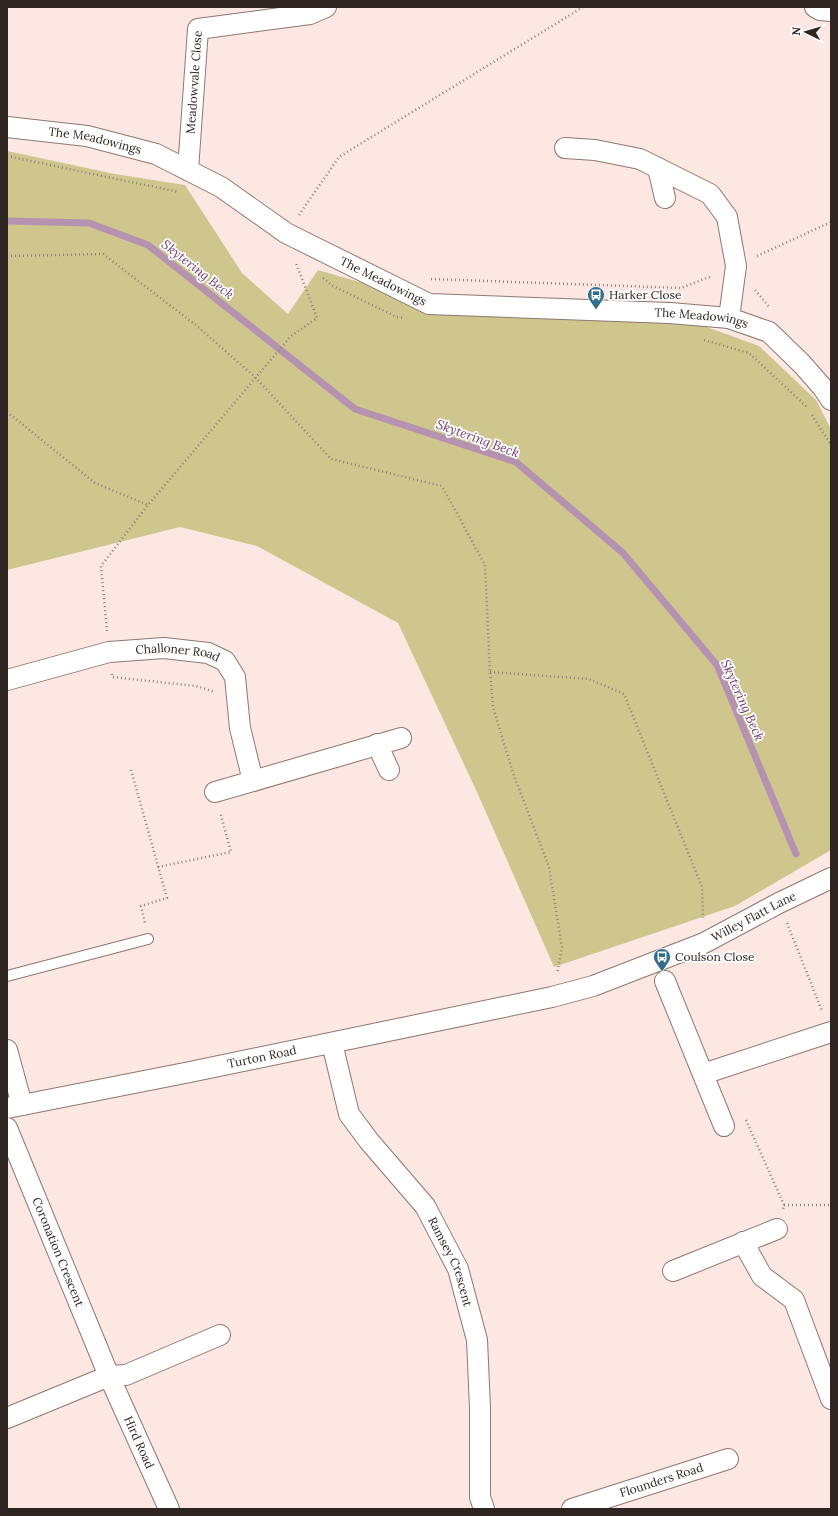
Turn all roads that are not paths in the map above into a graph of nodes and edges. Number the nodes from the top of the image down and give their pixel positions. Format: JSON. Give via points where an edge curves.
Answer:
{"nodes":[{"id":1,"x":326,"y":7,"type":"edge"},
{"id":2,"x":815,"y":7,"type":"edge"},
{"id":3,"x":831,"y":11,"type":"edge"},
{"id":4,"x":7,"y":127,"type":"edge"},
{"id":5,"x":565,"y":148,"type":"dead end"},
{"id":6,"x":658,"y":168,"type":"junction"},
{"id":7,"x":188,"y":170,"type":"junction"},
{"id":8,"x":665,"y":198,"type":"dead end"},
{"id":9,"x":728,"y":318,"type":"junction"},
{"id":10,"x":831,"y":400,"type":"edge"},
{"id":11,"x":7,"y":680,"type":"edge"},
{"id":12,"x":402,"y":738,"type":"dead end"},
{"id":13,"x":377,"y":744,"type":"junction"},
{"id":14,"x":389,"y":770,"type":"dead end"},
{"id":15,"x":254,"y":782,"type":"junction"},
{"id":16,"x":215,"y":792,"type":"road end"},
{"id":17,"x":831,"y":878,"type":"edge"},
{"id":18,"x":148,"y":939,"type":"road end"},
{"id":19,"x":7,"y":976,"type":"edge"},
{"id":20,"x":665,"y":981,"type":"dead end"},
{"id":21,"x":516,"y":1005,"type":"joint"},
{"id":22,"x":831,"y":1032,"type":"edge"},
{"id":23,"x":332,"y":1044,"type":"junction"},
{"id":24,"x":7,"y":1050,"type":"edge"},
{"id":25,"x":703,"y":1074,"type":"junction"},
{"id":26,"x":15,"y":1107,"type":"edge"},
{"id":27,"x":724,"y":1126,"type":"road end"},
{"id":28,"x":7,"y":1128,"type":"edge"},
{"id":29,"x":777,"y":1229,"type":"road end"},
{"id":30,"x":743,"y":1242,"type":"junction"},
{"id":31,"x":673,"y":1271,"type":"dead end"},
{"id":32,"x":220,"y":1335,"type":"dead end"},
{"id":33,"x":109,"y":1376,"type":"junction"},
{"id":34,"x":831,"y":1399,"type":"edge"},
{"id":35,"x":7,"y":1418,"type":"edge"},
{"id":36,"x":728,"y":1459,"type":"dead end"},
{"id":37,"x":169,"y":1509,"type":"edge"},
{"id":38,"x":484,"y":1509,"type":"edge"},
{"id":39,"x":572,"y":1509,"type":"edge"}],
"edges":[{"from":1,"to":7,"type":"street","name":"Meadowvale Close","via":[[310,14],[198,29]]},
{"from":2,"to":3,"type":"street"},
{"from":4,"to":7,"type":"street","name":"The Meadowings","via":[[87,136],[156,154]]},
{"from":5,"to":6,"type":"street","via":[[595,150],[640,159]]},
{"from":6,"to":8,"type":"street"},
{"from":6,"to":9,"type":"street","via":[[710,194],[727,217],[736,266]]},
{"from":7,"to":9,"type":"street","name":"The Meadowings","via":[[221,187],[286,233],[429,304],[670,313]]},
{"from":9,"to":10,"type":"street","name":"The Meadowings","via":[[769,332],[802,364]]},
{"from":11,"to":15,"type":"street","name":"Challoner Road","via":[[109,652],[164,648],[208,653],[225,661],[235,677],[240,728]]},
{"from":12,"to":13,"type":"street"},
{"from":13,"to":14,"type":"street"},
{"from":13,"to":15,"type":"street"},
{"from":15,"to":16,"type":"street"},
{"from":17,"to":21,"type":"street","name":"Willey Flatt Lane","via":[[704,943],[593,986]]},
{"from":18,"to":19,"type":"lane"},
{"from":20,"to":25,"type":"street"},
{"from":21,"to":23,"type":"street","name":"Turton Road"},
{"from":22,"to":25,"type":"street"},
{"from":23,"to":26,"type":"street","name":"Turton Road"},
{"from":23,"to":38,"type":"street","name":"Ramsey Crescent","via":[[349,1114],[368,1141],[425,1206],[458,1269],[477,1340],[480,1497]]},
{"from":24,"to":26,"type":"street"},
{"from":25,"to":27,"type":"street"},
{"from":28,"to":33,"type":"street","name":"Coronation Crescent"},
{"from":29,"to":30,"type":"street"},
{"from":30,"to":31,"type":"street"},
{"from":30,"to":34,"type":"street","via":[[762,1276],[794,1300]]},
{"from":32,"to":33,"type":"street","via":[[126,1374]]},
{"from":33,"to":35,"type":"street"},
{"from":33,"to":37,"type":"street","name":"Hird Road"},
{"from":36,"to":39,"type":"street","name":"Flounders Road"}]}
